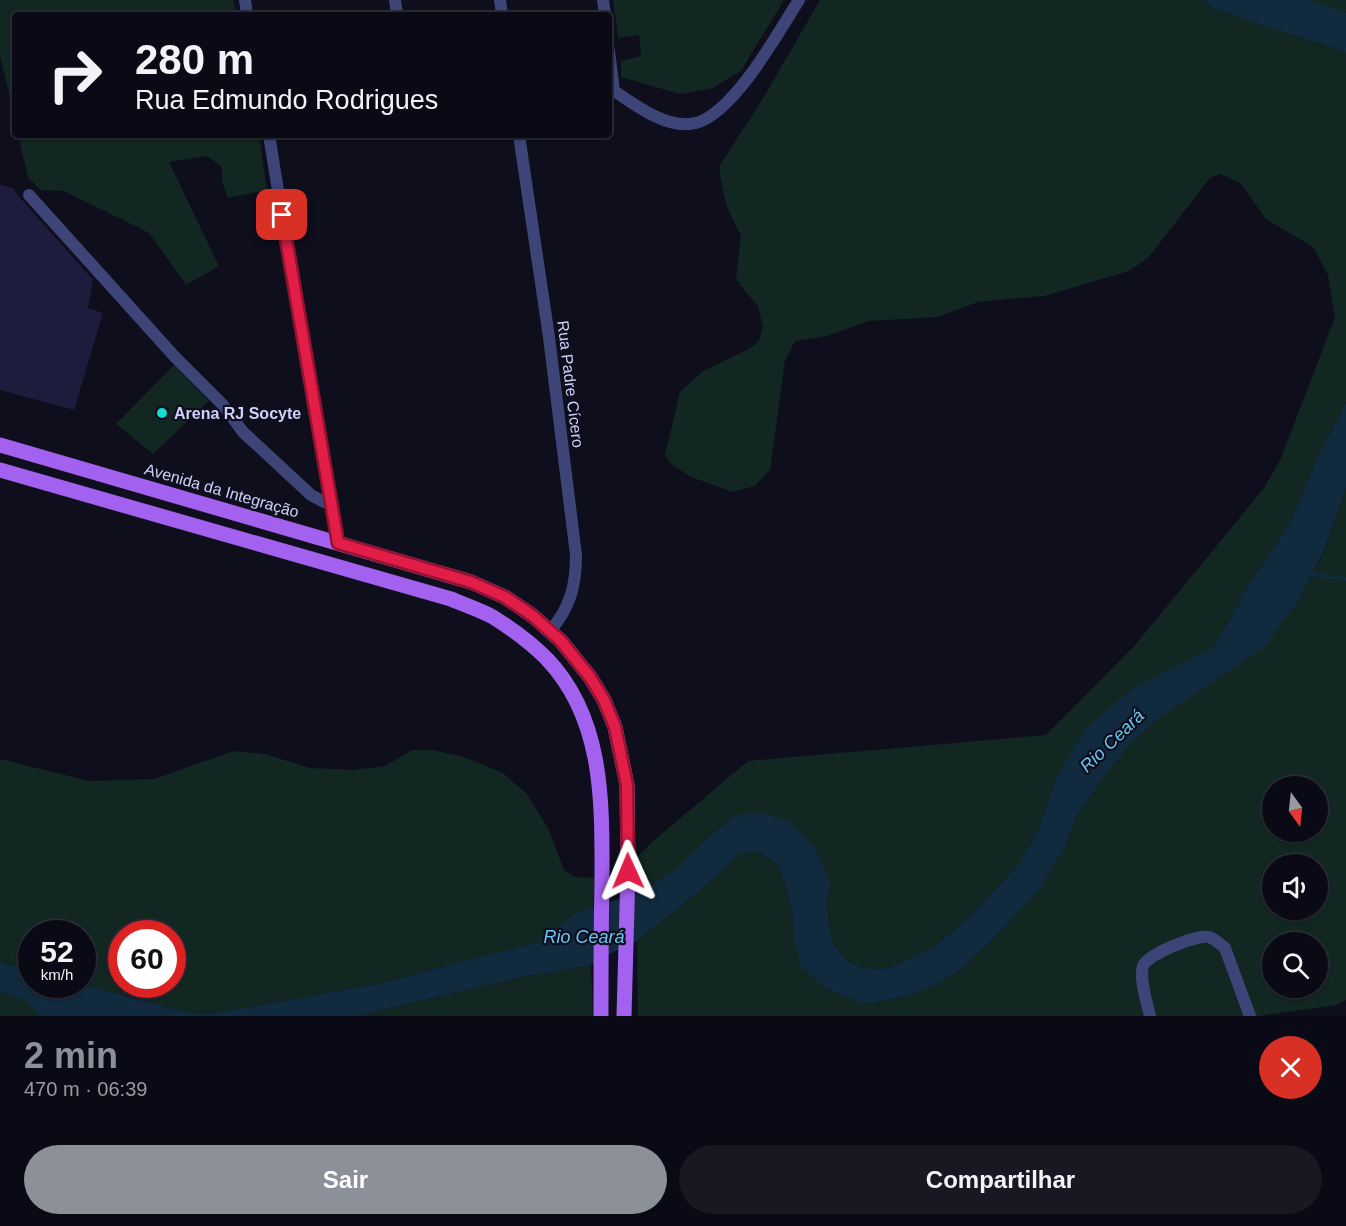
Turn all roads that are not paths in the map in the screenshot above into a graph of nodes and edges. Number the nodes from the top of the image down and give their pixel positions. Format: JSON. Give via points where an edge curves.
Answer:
{"nodes":[{"id":1,"x":800,"y":0,"type":"edge"},
{"id":2,"x":612,"y":93,"type":"edge"},
{"id":3,"x":269,"y":138,"type":"edge"},
{"id":4,"x":519,"y":138,"type":"edge"},
{"id":5,"x":28,"y":195,"type":"dead end"},
{"id":6,"x":0,"y":445,"type":"edge"},
{"id":7,"x":0,"y":470,"type":"edge"},
{"id":8,"x":332,"y":503,"type":"junction"},
{"id":9,"x":338,"y":543,"type":"junction"},
{"id":10,"x":374,"y":553,"type":"junction"},
{"id":11,"x":390,"y":558,"type":"junction"},
{"id":12,"x":369,"y":576,"type":"junction"},
{"id":13,"x":385,"y":580,"type":"junction"},
{"id":14,"x":550,"y":631,"type":"junction"},
{"id":15,"x":601,"y":1016,"type":"edge"},
{"id":16,"x":624,"y":1016,"type":"edge"},
{"id":17,"x":1150,"y":1016,"type":"edge"},
{"id":18,"x":1250,"y":1016,"type":"edge"}],
"edges":[{"from":1,"to":2,"type":"street","via":[[744,84],[729,102],[705,119],[688,125],[677,123]]},
{"from":3,"to":8,"type":"street"},
{"from":4,"to":14,"type":"street","name":"Rua Padre Cícero","via":[[576,555],[570,600]]},
{"from":5,"to":8,"type":"street","via":[[223,405],[243,432],[311,495]]},
{"from":6,"to":9,"type":"main road","name":"Avenida da Integração"},
{"from":7,"to":12,"type":"main road"},
{"from":8,"to":9,"type":"street"},
{"from":9,"to":10,"type":"main road","name":"Avenida da Integração"},
{"from":10,"to":11,"type":"main road","name":"Avenida da Integração"},
{"from":10,"to":12,"type":"main road"},
{"from":11,"to":13,"type":"main road"},
{"from":11,"to":14,"type":"main road","name":"Avenida da Integração","via":[[471,582],[505,597]]},
{"from":12,"to":13,"type":"main road"},
{"from":13,"to":15,"type":"main road","via":[[451,599],[491,616],[548,661],[578,704],[587,723],[597,768],[602,833]]},
{"from":14,"to":16,"type":"main road","name":"Avenida da Integração","via":[[590,677],[604,700],[615,727],[627,785]]},
{"from":17,"to":18,"type":"street","via":[[1142,978],[1145,962],[1186,941],[1208,937],[1225,948]]}]}
